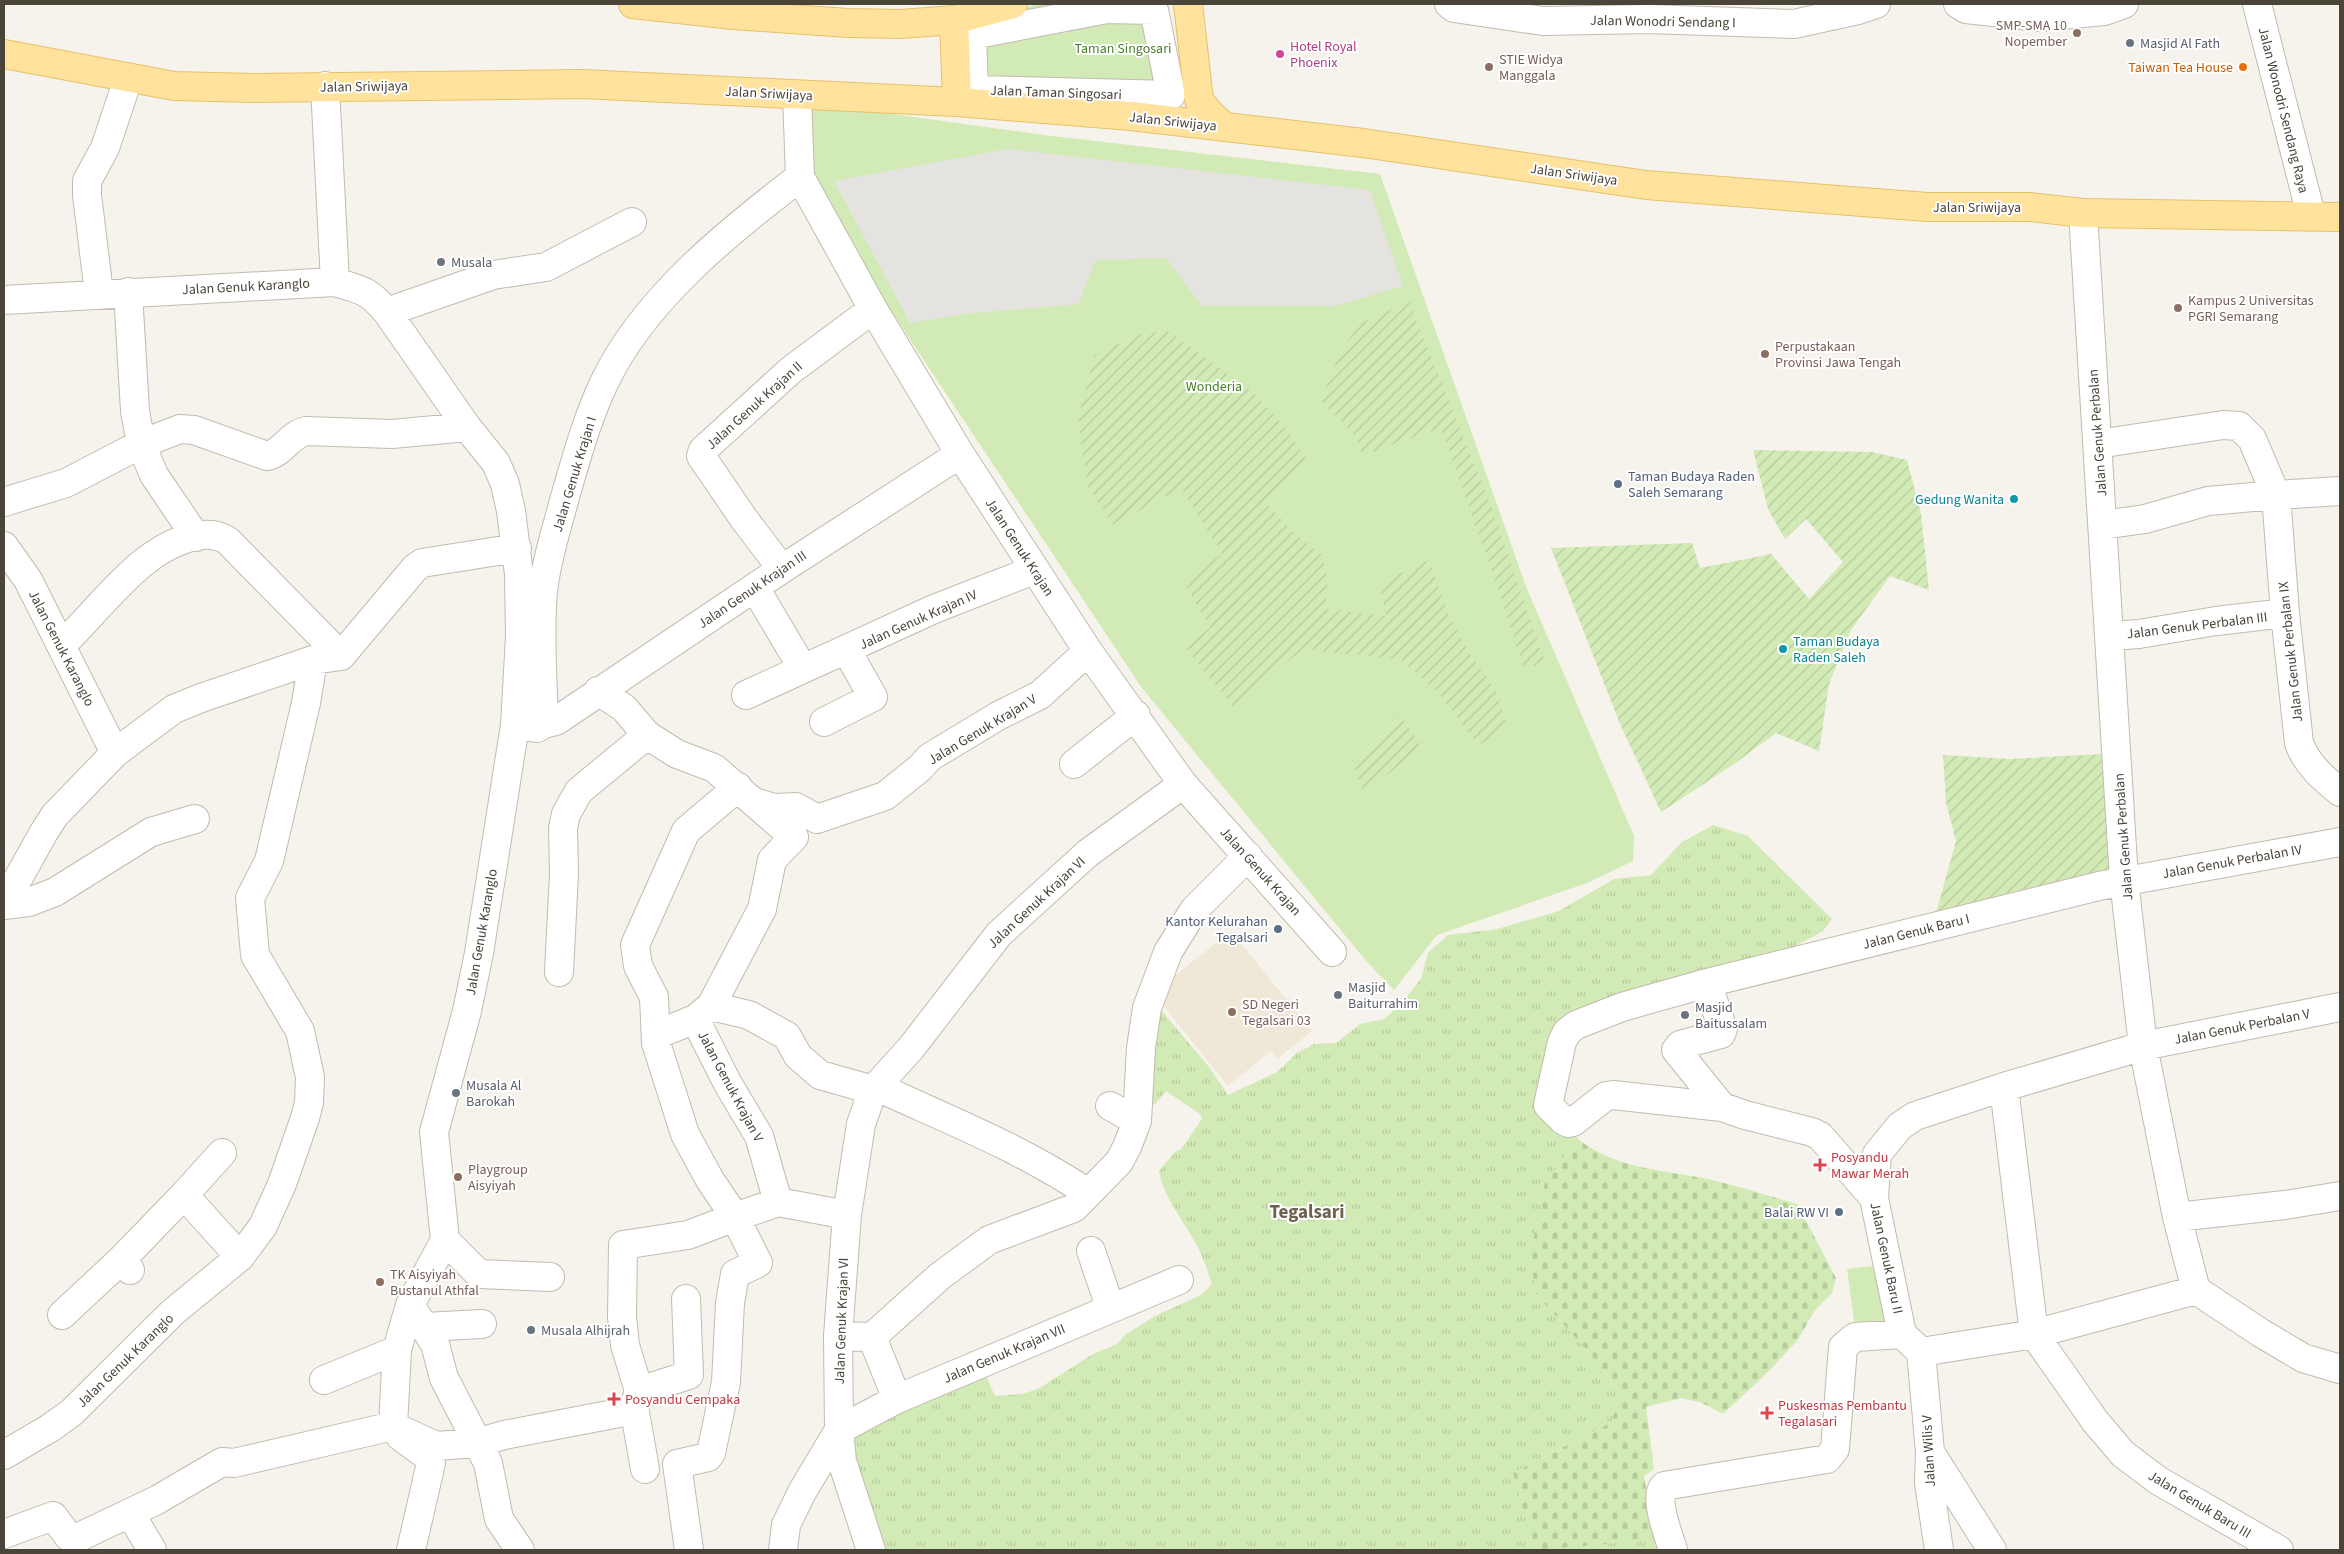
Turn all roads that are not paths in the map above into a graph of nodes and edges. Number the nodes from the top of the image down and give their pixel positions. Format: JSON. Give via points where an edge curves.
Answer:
{"nodes":[{"id":1,"x":633,"y":4,"type":"edge"},
{"id":2,"x":808,"y":4,"type":"edge"},
{"id":3,"x":1013,"y":4,"type":"edge"},
{"id":4,"x":1188,"y":4,"type":"edge"},
{"id":5,"x":1449,"y":4,"type":"edge"},
{"id":6,"x":1876,"y":4,"type":"edge"},
{"id":7,"x":1958,"y":4,"type":"edge"},
{"id":8,"x":2257,"y":4,"type":"edge"},
{"id":9,"x":2109,"y":6,"type":"edge"},
{"id":10,"x":1154,"y":10,"type":"joint"},
{"id":11,"x":951,"y":12,"type":"edge"},
{"id":12,"x":848,"y":24,"type":"junction"},
{"id":13,"x":4,"y":54,"type":"edge"},
{"id":14,"x":128,"y":79,"type":"junction"},
{"id":15,"x":325,"y":86,"type":"junction"},
{"id":16,"x":797,"y":95,"type":"junction"},
{"id":17,"x":1199,"y":100,"type":"junction"},
{"id":18,"x":957,"y":102,"type":"junction"},
{"id":19,"x":1184,"y":122,"type":"junction"},
{"id":20,"x":1226,"y":127,"type":"junction"},
{"id":21,"x":800,"y":177,"type":"junction"},
{"id":22,"x":2083,"y":214,"type":"junction"},
{"id":23,"x":2311,"y":216,"type":"junction"},
{"id":24,"x":2340,"y":217,"type":"edge"},
{"id":25,"x":632,"y":222,"type":"dead end"},
{"id":26,"x":335,"y":282,"type":"junction"},
{"id":27,"x":128,"y":292,"type":"junction"},
{"id":28,"x":99,"y":293,"type":"junction"},
{"id":29,"x":4,"y":300,"type":"edge"},
{"id":30,"x":873,"y":309,"type":"junction"},
{"id":31,"x":387,"y":312,"type":"junction"},
{"id":32,"x":467,"y":427,"type":"junction"},
{"id":33,"x":141,"y":444,"type":"junction"},
{"id":34,"x":2098,"y":444,"type":"junction"},
{"id":35,"x":960,"y":454,"type":"junction"},
{"id":36,"x":2340,"y":491,"type":"edge"},
{"id":37,"x":2276,"y":495,"type":"junction"},
{"id":38,"x":4,"y":502,"type":"edge"},
{"id":39,"x":2103,"y":525,"type":"junction"},
{"id":40,"x":196,"y":537,"type":"junction"},
{"id":41,"x":4,"y":546,"type":"edge"},
{"id":42,"x":517,"y":548,"type":"junction"},
{"id":43,"x":782,"y":569,"type":"junction"},
{"id":44,"x":1034,"y":570,"type":"junction"},
{"id":45,"x":755,"y":588,"type":"junction"},
{"id":46,"x":2285,"y":613,"type":"junction"},
{"id":47,"x":2110,"y":636,"type":"junction"},
{"id":48,"x":62,"y":645,"type":"junction"},
{"id":49,"x":847,"y":651,"type":"junction"},
{"id":50,"x":1088,"y":651,"type":"junction"},
{"id":51,"x":341,"y":656,"type":"junction"},
{"id":52,"x":313,"y":660,"type":"junction"},
{"id":53,"x":803,"y":669,"type":"junction"},
{"id":54,"x":598,"y":691,"type":"junction"},
{"id":55,"x":746,"y":695,"type":"dead end"},
{"id":56,"x":1136,"y":715,"type":"junction"},
{"id":57,"x":824,"y":722,"type":"dead end"},
{"id":58,"x":530,"y":726,"type":"junction"},
{"id":59,"x":647,"y":735,"type":"junction"},
{"id":60,"x":115,"y":753,"type":"junction"},
{"id":61,"x":1074,"y":764,"type":"dead end"},
{"id":62,"x":1183,"y":784,"type":"junction"},
{"id":63,"x":2340,"y":792,"type":"edge"},
{"id":64,"x":746,"y":794,"type":"junction"},
{"id":65,"x":196,"y":819,"type":"dead end"},
{"id":66,"x":2340,"y":842,"type":"edge"},
{"id":67,"x":1248,"y":856,"type":"junction"},
{"id":68,"x":2124,"y":880,"type":"junction"},
{"id":69,"x":4,"y":905,"type":"edge"},
{"id":70,"x":1332,"y":952,"type":"dead end"},
{"id":71,"x":559,"y":972,"type":"dead end"},
{"id":72,"x":1707,"y":983,"type":"junction"},
{"id":73,"x":2340,"y":1007,"type":"edge"},
{"id":74,"x":703,"y":1012,"type":"junction"},
{"id":75,"x":656,"y":1035,"type":"junction"},
{"id":76,"x":2143,"y":1046,"type":"junction"},
{"id":77,"x":2004,"y":1087,"type":"junction"},
{"id":78,"x":873,"y":1090,"type":"junction"},
{"id":79,"x":1110,"y":1106,"type":"dead end"},
{"id":80,"x":1722,"y":1107,"type":"junction"},
{"id":81,"x":1137,"y":1121,"type":"junction"},
{"id":82,"x":222,"y":1153,"type":"dead end"},
{"id":83,"x":1088,"y":1193,"type":"junction"},
{"id":84,"x":184,"y":1195,"type":"junction"},
{"id":85,"x":2340,"y":1196,"type":"edge"},
{"id":86,"x":1874,"y":1198,"type":"junction"},
{"id":87,"x":778,"y":1202,"type":"junction"},
{"id":88,"x":847,"y":1214,"type":"junction"},
{"id":89,"x":736,"y":1217,"type":"junction"},
{"id":90,"x":2177,"y":1217,"type":"junction"},
{"id":91,"x":445,"y":1240,"type":"junction"},
{"id":92,"x":1090,"y":1251,"type":"dead end"},
{"id":93,"x":240,"y":1257,"type":"junction"},
{"id":94,"x":550,"y":1277,"type":"dead end"},
{"id":95,"x":1179,"y":1280,"type":"dead end"},
{"id":96,"x":2196,"y":1290,"type":"junction"},
{"id":97,"x":686,"y":1299,"type":"dead end"},
{"id":98,"x":1110,"y":1308,"type":"junction"},
{"id":99,"x":62,"y":1315,"type":"dead end"},
{"id":100,"x":418,"y":1316,"type":"junction"},
{"id":101,"x":482,"y":1324,"type":"dead end"},
{"id":102,"x":2034,"y":1334,"type":"junction"},
{"id":103,"x":838,"y":1336,"type":"junction"},
{"id":104,"x":872,"y":1337,"type":"junction"},
{"id":105,"x":1912,"y":1343,"type":"junction"},
{"id":106,"x":397,"y":1350,"type":"junction"},
{"id":107,"x":2340,"y":1369,"type":"edge"},
{"id":108,"x":324,"y":1380,"type":"dead end"},
{"id":109,"x":636,"y":1399,"type":"junction"},
{"id":110,"x":897,"y":1399,"type":"junction"},
{"id":111,"x":393,"y":1426,"type":"junction"},
{"id":112,"x":839,"y":1430,"type":"junction"},
{"id":113,"x":476,"y":1443,"type":"junction"},
{"id":114,"x":1930,"y":1452,"type":"junction"},
{"id":115,"x":4,"y":1455,"type":"edge"},
{"id":116,"x":645,"y":1469,"type":"dead end"},
{"id":117,"x":130,"y":1513,"type":"junction"},
{"id":118,"x":4,"y":1534,"type":"edge"},
{"id":119,"x":152,"y":1550,"type":"edge"},
{"id":120,"x":411,"y":1550,"type":"edge"},
{"id":121,"x":520,"y":1550,"type":"edge"},
{"id":122,"x":689,"y":1550,"type":"edge"},
{"id":123,"x":783,"y":1550,"type":"edge"},
{"id":124,"x":871,"y":1550,"type":"edge"},
{"id":125,"x":1673,"y":1550,"type":"edge"},
{"id":126,"x":1939,"y":1550,"type":"edge"},
{"id":127,"x":1992,"y":1550,"type":"edge"},
{"id":128,"x":2279,"y":1550,"type":"edge"}],
"edges":[{"from":1,"to":12,"type":"main road"},
{"from":2,"to":12,"type":"main road"},
{"from":3,"to":11,"type":"main road"},
{"from":4,"to":17,"type":"main road"},
{"from":5,"to":6,"type":"street","name":"Jalan Wonodri Sendang I","via":[[1454,8],[1543,21],[1649,19],[1794,24]]},
{"from":7,"to":9,"type":"street","via":[[1966,9],[2039,17]]},
{"from":8,"to":23,"type":"street","name":"Jalan Wonodri Sendang Raya"},
{"from":10,"to":10,"type":"street","name":"Jalan Taman Singosari","via":[[1106,9],[972,35],[974,90],[1171,95]]},
{"from":11,"to":12,"type":"main road","via":[[901,24]]},
{"from":11,"to":18,"type":"main road"},
{"from":13,"to":14,"type":"main road","name":"Jalan Sriwijaya"},
{"from":14,"to":15,"type":"main road","name":"Jalan Sriwijaya","via":[[202,88]]},
{"from":14,"to":28,"type":"street","via":[[105,148],[87,181]]},
{"from":15,"to":16,"type":"main road","name":"Jalan Sriwijaya","via":[[582,84]]},
{"from":15,"to":26,"type":"street"},
{"from":16,"to":18,"type":"main road","name":"Jalan Sriwijaya"},
{"from":16,"to":21,"type":"street","name":"Jalan Genuk Krajan"},
{"from":17,"to":19,"type":"main road"},
{"from":17,"to":20,"type":"main road"},
{"from":18,"to":19,"type":"main road","name":"Jalan Sriwijaya"},
{"from":19,"to":20,"type":"main road","name":"Jalan Sriwijaya"},
{"from":20,"to":22,"type":"main road","name":"Jalan Sriwijaya","via":[[1364,143],[1646,184],[1927,207],[2030,207]]},
{"from":21,"to":30,"type":"street","name":"Jalan Genuk Krajan"},
{"from":21,"to":58,"type":"street","name":"Jalan Genuk Krajan I","via":[[740,223],[667,294],[648,314],[603,383],[577,454],[546,572]]},
{"from":22,"to":23,"type":"main road","name":"Jalan Sriwijaya"},
{"from":22,"to":34,"type":"street","name":"Jalan Genuk Perbalan"},
{"from":23,"to":24,"type":"main road","name":"Jalan Sriwijaya"},
{"from":25,"to":31,"type":"street","via":[[546,267],[492,274]]},
{"from":26,"to":27,"type":"street","name":"Jalan Genuk Karanglo"},
{"from":26,"to":31,"type":"street","name":"Jalan Genuk Karanglo","via":[[369,293]]},
{"from":27,"to":28,"type":"street","name":"Jalan Genuk Karanglo"},
{"from":27,"to":33,"type":"street","via":[[135,411]]},
{"from":28,"to":29,"type":"street","name":"Jalan Genuk Karanglo"},
{"from":30,"to":35,"type":"street","name":"Jalan Genuk Krajan"},
{"from":30,"to":43,"type":"street","name":"Jalan Genuk Krajan II","via":[[791,370],[703,450],[701,456]]},
{"from":31,"to":32,"type":"street","name":"Jalan Genuk Karanglo"},
{"from":32,"to":33,"type":"street","via":[[392,434],[306,431],[295,434],[274,455],[267,456],[187,429]]},
{"from":32,"to":42,"type":"street","name":"Jalan Genuk Karanglo","via":[[496,463],[505,484]]},
{"from":33,"to":38,"type":"street","via":[[66,483]]},
{"from":33,"to":40,"type":"street","via":[[154,474]]},
{"from":34,"to":37,"type":"street","name":"Jalan Genuk Perbalan IX","via":[[2223,425],[2239,426],[2252,439]]},
{"from":34,"to":39,"type":"street","name":"Jalan Genuk Perbalan"},
{"from":35,"to":43,"type":"street","name":"Jalan Genuk Krajan III"},
{"from":35,"to":44,"type":"street","name":"Jalan Genuk Krajan"},
{"from":36,"to":37,"type":"street"},
{"from":37,"to":39,"type":"street","via":[[2208,501],[2145,519]]},
{"from":37,"to":46,"type":"street","name":"Jalan Genuk Perbalan IX"},
{"from":39,"to":47,"type":"street","name":"Jalan Genuk Perbalan"},
{"from":40,"to":48,"type":"street","via":[[176,542],[146,560]]},
{"from":40,"to":51,"type":"street","via":[[220,535],[228,541]]},
{"from":41,"to":48,"type":"street","name":"Jalan Genuk Karanglo","via":[[28,580]]},
{"from":42,"to":51,"type":"street","via":[[422,563]]},
{"from":42,"to":58,"type":"street","name":"Jalan Genuk Karanglo","via":[[520,636]]},
{"from":43,"to":45,"type":"street","name":"Jalan Genuk Krajan III"},
{"from":44,"to":49,"type":"street","name":"Jalan Genuk Krajan IV","via":[[934,610]]},
{"from":44,"to":50,"type":"street","name":"Jalan Genuk Krajan"},
{"from":45,"to":53,"type":"street"},
{"from":45,"to":54,"type":"street","name":"Jalan Genuk Krajan III"},
{"from":46,"to":47,"type":"street","name":"Jalan Genuk Perbalan III"},
{"from":46,"to":63,"type":"street","name":"Jalan Genuk Perbalan IX","via":[[2299,744],[2319,775]]},
{"from":47,"to":68,"type":"street","name":"Jalan Genuk Perbalan"},
{"from":48,"to":60,"type":"street","name":"Jalan Genuk Karanglo"},
{"from":49,"to":53,"type":"street","name":"Jalan Genuk Krajan IV"},
{"from":49,"to":57,"type":"street","via":[[873,697]]},
{"from":50,"to":56,"type":"street","name":"Jalan Genuk Krajan"},
{"from":50,"to":64,"type":"street","name":"Jalan Genuk Krajan V","via":[[1040,695],[930,757],[885,796],[816,819],[796,807],[774,808]]},
{"from":51,"to":52,"type":"street"},
{"from":52,"to":60,"type":"street","via":[[174,709]]},
{"from":52,"to":93,"type":"street","name":"Jalan Genuk Karanglo","via":[[306,704],[269,861],[250,898],[255,954],[300,1031],[310,1077],[309,1102],[299,1140],[274,1202]]},
{"from":53,"to":55,"type":"street","name":"Jalan Genuk Krajan IV"},
{"from":54,"to":58,"type":"street","name":"Jalan Genuk Krajan III","via":[[556,721]]},
{"from":54,"to":59,"type":"street","via":[[624,708]]},
{"from":56,"to":61,"type":"street"},
{"from":56,"to":62,"type":"street","name":"Jalan Genuk Krajan"},
{"from":58,"to":91,"type":"street","name":"Jalan Genuk Karanglo","via":[[467,1011],[436,1122],[435,1154]]},
{"from":59,"to":64,"type":"street","via":[[677,754],[714,768]]},
{"from":59,"to":71,"type":"street","via":[[579,791],[566,814]]},
{"from":60,"to":69,"type":"street","via":[[56,815]]},
{"from":62,"to":67,"type":"street","name":"Jalan Genuk Krajan"},
{"from":62,"to":78,"type":"street","name":"Jalan Genuk Krajan VI","via":[[1088,853],[999,934],[911,1048]]},
{"from":64,"to":74,"type":"street","via":[[794,837],[772,860],[762,909]]},
{"from":64,"to":75,"type":"street","via":[[686,832],[635,945],[638,966],[654,997]]},
{"from":65,"to":69,"type":"street","via":[[151,832],[55,892],[29,902]]},
{"from":66,"to":68,"type":"street","name":"Jalan Genuk Perbalan IV"},
{"from":67,"to":70,"type":"street","name":"Jalan Genuk Krajan"},
{"from":67,"to":81,"type":"street","via":[[1194,910],[1168,952],[1147,1008]]},
{"from":68,"to":72,"type":"street","name":"Jalan Genuk Baru I"},
{"from":68,"to":76,"type":"street","name":"Jalan Genuk Perbalan"},
{"from":72,"to":80,"type":"street","via":[[1723,1029],[1721,1034],[1680,1045],[1676,1053]]},
{"from":72,"to":80,"type":"street","name":"Jalan Genuk Baru I","via":[[1622,1007],[1576,1025],[1567,1032],[1558,1053],[1548,1105],[1568,1123],[1606,1096],[1613,1095]]},
{"from":73,"to":76,"type":"street","name":"Jalan Genuk Perbalan V"},
{"from":74,"to":75,"type":"street","name":"Jalan Genuk Krajan V"},
{"from":74,"to":78,"type":"street","via":[[749,1015],[786,1036],[798,1056],[820,1075]]},
{"from":74,"to":87,"type":"street","name":"Jalan Genuk Krajan V","via":[[728,1084],[759,1136]]},
{"from":75,"to":89,"type":"street","via":[[685,1134],[710,1180]]},
{"from":76,"to":77,"type":"street","name":"Jalan Genuk Baru II"},
{"from":76,"to":90,"type":"street","name":"Jalan Genuk Perbalan"},
{"from":77,"to":86,"type":"street","name":"Jalan Genuk Baru II","via":[[1915,1116],[1900,1126],[1877,1154]]},
{"from":77,"to":102,"type":"street"},
{"from":78,"to":83,"type":"street","via":[[884,1090],[987,1136],[1052,1168]]},
{"from":78,"to":88,"type":"street","name":"Jalan Genuk Krajan VI","via":[[861,1124]]},
{"from":79,"to":81,"type":"street"},
{"from":80,"to":86,"type":"street","via":[[1820,1136]]},
{"from":81,"to":83,"type":"street","via":[[1119,1162]]},
{"from":82,"to":84,"type":"street"},
{"from":83,"to":104,"type":"street","via":[[1074,1208],[989,1240],[940,1276]]},
{"from":84,"to":93,"type":"street"},
{"from":84,"to":99,"type":"street","via":[[125,1265]]},
{"from":85,"to":90,"type":"street"},
{"from":86,"to":105,"type":"street","name":"Jalan Genuk Baru II"},
{"from":87,"to":88,"type":"street"},
{"from":87,"to":89,"type":"street"},
{"from":88,"to":103,"type":"street","name":"Jalan Genuk Krajan VI"},
{"from":89,"to":109,"type":"street","via":[[688,1235],[623,1245],[622,1316]]},
{"from":89,"to":122,"type":"street","via":[[758,1263],[735,1274],[730,1303],[726,1382],[711,1453],[708,1457],[677,1464]]},
{"from":90,"to":96,"type":"street","name":"Jalan Genuk Perbalan"},
{"from":91,"to":94,"type":"street","via":[[479,1274]]},
{"from":91,"to":100,"type":"street"},
{"from":92,"to":98,"type":"street"},
{"from":93,"to":115,"type":"street","name":"Jalan Genuk Karanglo","via":[[173,1312],[71,1413]]},
{"from":95,"to":98,"type":"street","name":"Jalan Genuk Krajan VII"},
{"from":96,"to":102,"type":"street"},
{"from":96,"to":107,"type":"street","via":[[2303,1358]]},
{"from":97,"to":109,"type":"street","via":[[689,1375]]},
{"from":98,"to":110,"type":"street","name":"Jalan Genuk Krajan VII"},
{"from":100,"to":101,"type":"street"},
{"from":100,"to":106,"type":"street"},
{"from":100,"to":113,"type":"street","via":[[435,1344],[444,1378]]},
{"from":102,"to":105,"type":"street"},
{"from":102,"to":128,"type":"street","name":"Jalan Genuk Baru III","via":[[2095,1421],[2123,1454],[2159,1482]]},
{"from":103,"to":104,"type":"street"},
{"from":103,"to":112,"type":"street","name":"Jalan Genuk Krajan VI"},
{"from":104,"to":110,"type":"street"},
{"from":105,"to":114,"type":"street","name":"Jalan Wilis V"},
{"from":105,"to":125,"type":"street","via":[[1855,1337],[1843,1347],[1835,1449],[1827,1459],[1664,1486],[1660,1494],[1662,1512]]},
{"from":106,"to":108,"type":"street"},
{"from":106,"to":111,"type":"street"},
{"from":109,"to":113,"type":"street","via":[[619,1413]]},
{"from":109,"to":116,"type":"street"},
{"from":110,"to":112,"type":"street","name":"Jalan Genuk Krajan VII"},
{"from":111,"to":113,"type":"street","via":[[436,1446]]},
{"from":111,"to":117,"type":"street","via":[[234,1463],[222,1462]]},
{"from":111,"to":120,"type":"street","via":[[400,1437],[427,1456],[431,1464]]},
{"from":112,"to":123,"type":"street","via":[[786,1525]]},
{"from":112,"to":124,"type":"street","name":"Jalan Genuk Krajan VI","via":[[847,1479]]},
{"from":113,"to":121,"type":"street","via":[[488,1463],[499,1519]]},
{"from":114,"to":126,"type":"street","name":"Jalan Wilis V","via":[[1929,1483]]},
{"from":114,"to":127,"type":"street"},
{"from":117,"to":118,"type":"street","via":[[72,1539],[50,1516]]},
{"from":117,"to":119,"type":"street"}]}
